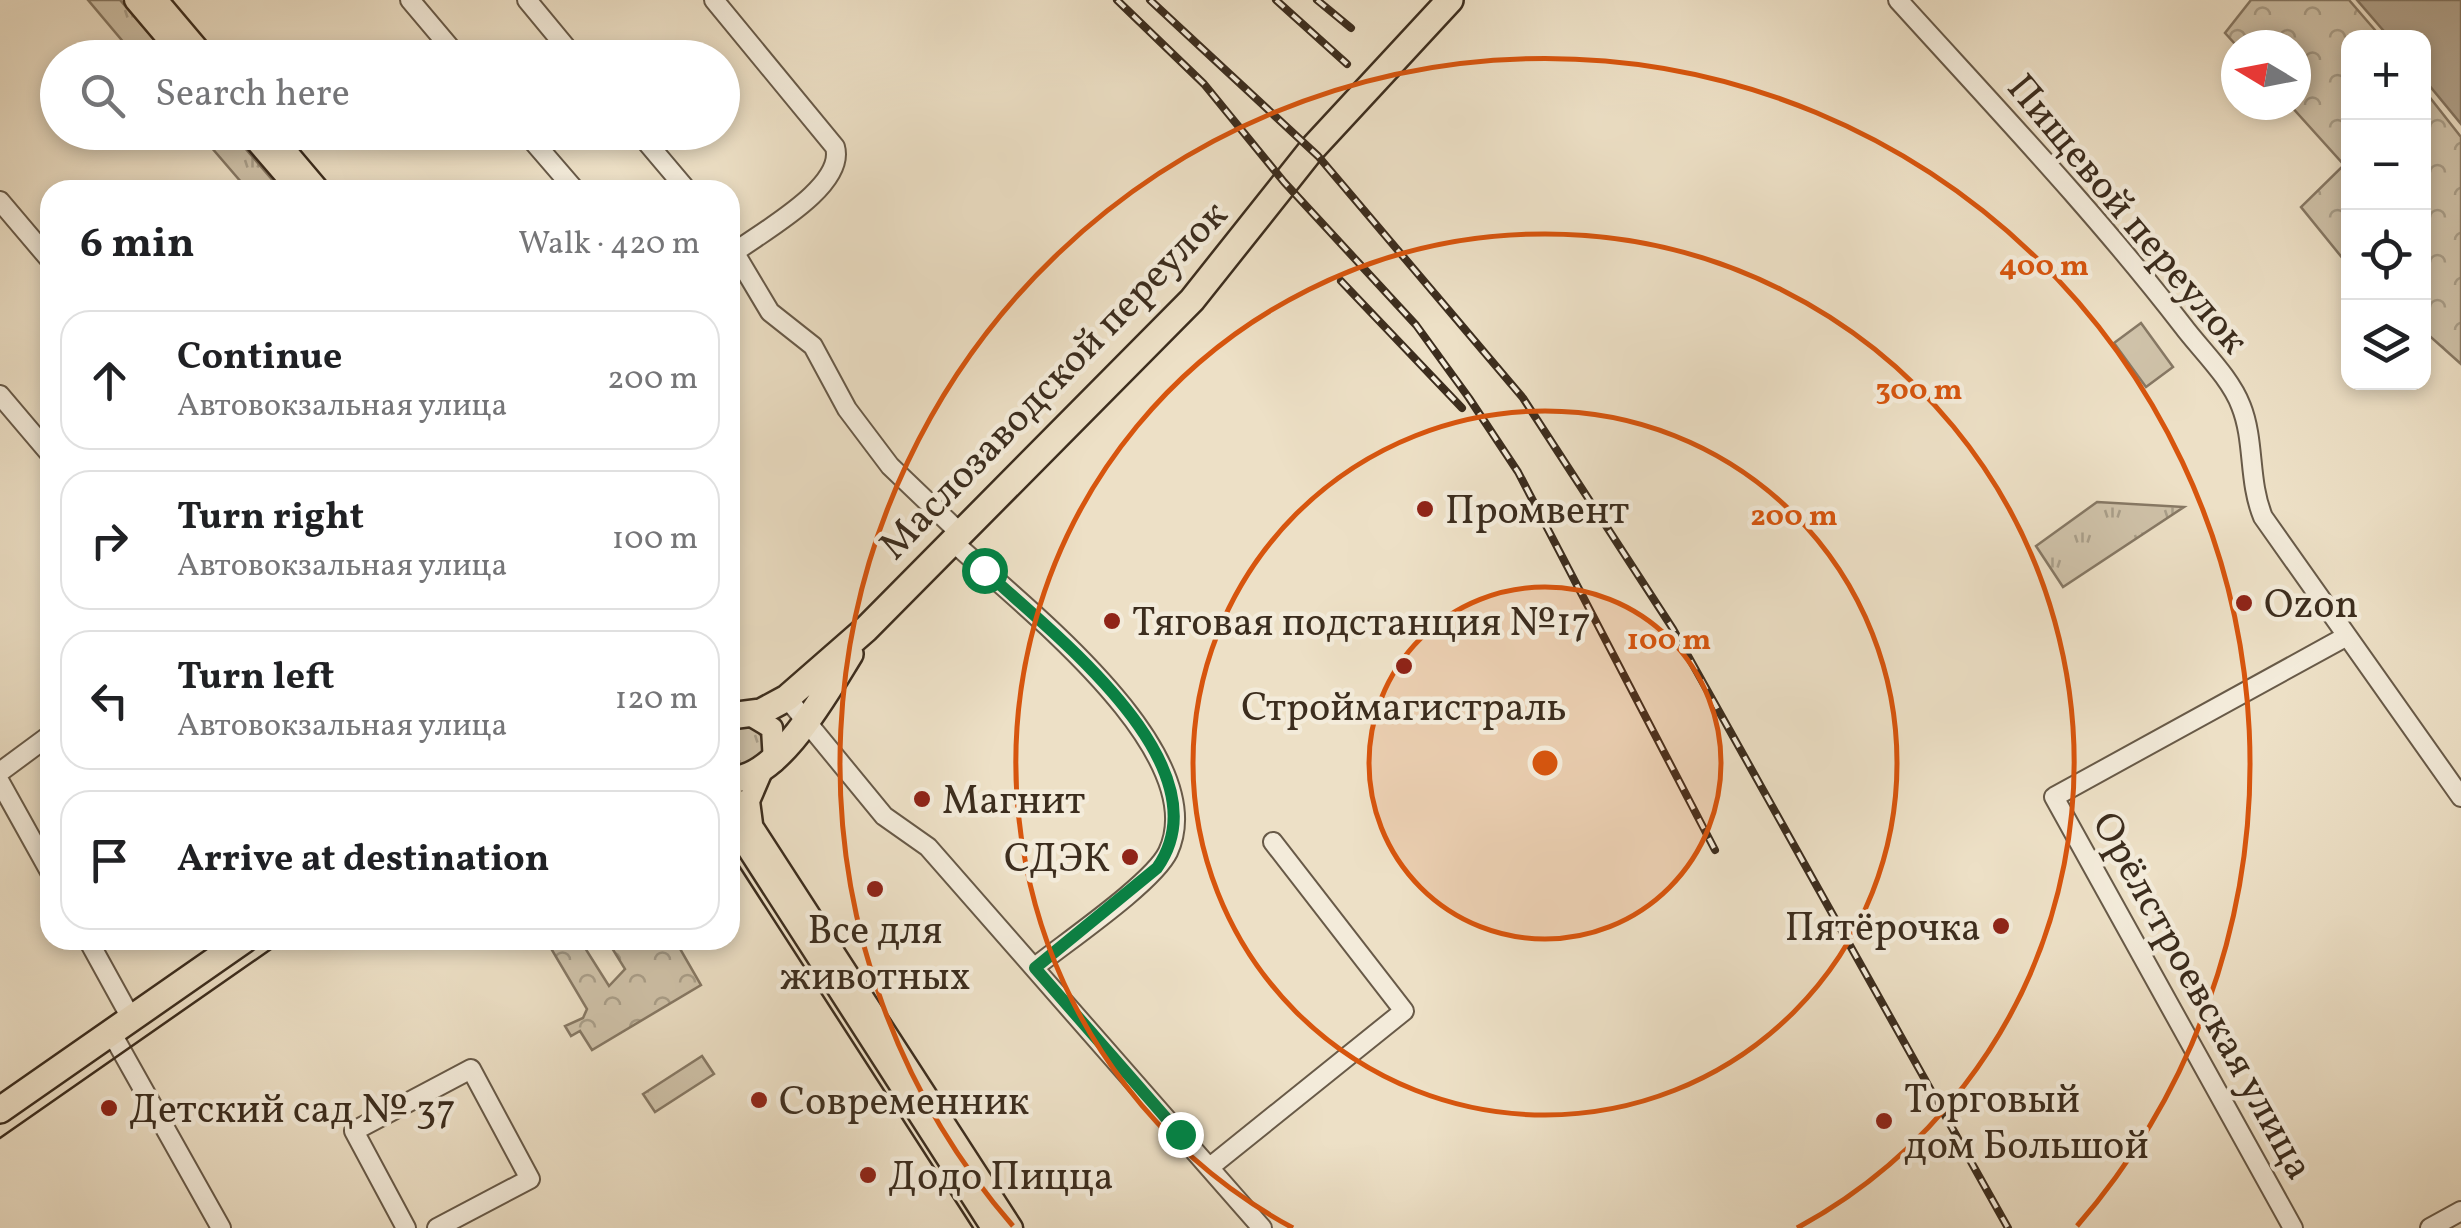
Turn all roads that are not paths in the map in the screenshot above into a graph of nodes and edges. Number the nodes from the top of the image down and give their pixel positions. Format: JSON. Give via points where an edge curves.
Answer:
{"nodes":[{"id":1,"x":135,"y":0,"type":"edge"},
{"id":2,"x":157,"y":0,"type":"edge"},
{"id":3,"x":410,"y":0,"type":"edge"},
{"id":4,"x":527,"y":0,"type":"edge"},
{"id":5,"x":714,"y":0,"type":"edge"},
{"id":6,"x":1450,"y":0,"type":"edge"},
{"id":7,"x":1898,"y":0,"type":"edge"},
{"id":8,"x":169,"y":40,"type":"edge"},
{"id":9,"x":191,"y":40,"type":"edge"},
{"id":10,"x":444,"y":40,"type":"edge"},
{"id":11,"x":560,"y":40,"type":"edge"},
{"id":12,"x":264,"y":150,"type":"edge"},
{"id":13,"x":286,"y":150,"type":"edge"},
{"id":14,"x":541,"y":150,"type":"edge"},
{"id":15,"x":653,"y":150,"type":"edge"},
{"id":16,"x":289,"y":180,"type":"edge"},
{"id":17,"x":311,"y":180,"type":"edge"},
{"id":18,"x":566,"y":180,"type":"edge"},
{"id":19,"x":678,"y":180,"type":"edge"},
{"id":20,"x":0,"y":202,"type":"edge"},
{"id":21,"x":740,"y":243,"type":"edge"},
{"id":22,"x":40,"y":248,"type":"edge"},
{"id":23,"x":740,"y":261,"type":"edge"},
{"id":24,"x":0,"y":395,"type":"edge"},
{"id":25,"x":40,"y":442,"type":"edge"},
{"id":26,"x":955,"y":536,"type":"junction"},
{"id":27,"x":866,"y":629,"type":"junction"},
{"id":28,"x":2347,"y":636,"type":"junction"},
{"id":29,"x":787,"y":698,"type":"junction"},
{"id":30,"x":740,"y":715,"type":"edge"},
{"id":31,"x":804,"y":721,"type":"junction"},
{"id":32,"x":40,"y":742,"type":"edge"},
{"id":33,"x":767,"y":768,"type":"junction"},
{"id":34,"x":0,"y":772,"type":"edge"},
{"id":35,"x":740,"y":776,"type":"edge"},
{"id":36,"x":0,"y":782,"type":"edge"},
{"id":37,"x":2461,"y":797,"type":"edge"},
{"id":38,"x":740,"y":807,"type":"edge"},
{"id":39,"x":752,"y":826,"type":"junction"},
{"id":40,"x":740,"y":837,"type":"edge"},
{"id":41,"x":1273,"y":842,"type":"dead end"},
{"id":42,"x":40,"y":854,"type":"edge"},
{"id":43,"x":92,"y":950,"type":"edge"},
{"id":44,"x":230,"y":950,"type":"edge"},
{"id":45,"x":1035,"y":968,"type":"junction"},
{"id":46,"x":121,"y":1025,"type":"junction"},
{"id":47,"x":0,"y":1110,"type":"edge"},
{"id":48,"x":1210,"y":1168,"type":"junction"},
{"id":49,"x":2461,"y":1210,"type":"edge"},
{"id":50,"x":221,"y":1228,"type":"edge"},
{"id":51,"x":406,"y":1228,"type":"edge"},
{"id":52,"x":437,"y":1228,"type":"edge"},
{"id":53,"x":992,"y":1228,"type":"edge"},
{"id":54,"x":1012,"y":1228,"type":"edge"},
{"id":55,"x":1262,"y":1228,"type":"edge"},
{"id":56,"x":2293,"y":1228,"type":"edge"},
{"id":57,"x":2430,"y":1228,"type":"edge"}],
"edges":[{"from":1,"to":8,"type":"main road"},
{"from":2,"to":9,"type":"main road"},
{"from":3,"to":10,"type":"street"},
{"from":4,"to":11,"type":"street"},
{"from":5,"to":21,"type":"street","via":[[838,158],[819,190]]},
{"from":6,"to":26,"type":"highway","name":"Маслозаводской переулок","via":[[1312,149],[1192,300]]},
{"from":7,"to":28,"type":"street","name":"Пищевой переулок","via":[[2042,157],[2236,396],[2254,497]]},
{"from":12,"to":16,"type":"main road"},
{"from":13,"to":17,"type":"main road"},
{"from":14,"to":18,"type":"street"},
{"from":15,"to":19,"type":"street"},
{"from":20,"to":22,"type":"street"},
{"from":23,"to":26,"type":"street","via":[[770,312],[813,346],[846,410]]},
{"from":24,"to":25,"type":"street"},
{"from":26,"to":27,"type":"highway","name":"Маслозаводской переулок"},
{"from":26,"to":45,"type":"street","via":[[1121,705],[1158,755],[1174,804],[1172,839],[1157,868]]},
{"from":27,"to":29,"type":"highway","name":"Маслозаводской переулок"},
{"from":27,"to":31,"type":"highway","name":"Маслозаводской переулок"},
{"from":28,"to":37,"type":"street"},
{"from":28,"to":56,"type":"street","name":"Орёлстроевская улица","via":[[2054,797]]},
{"from":29,"to":30,"type":"highway","name":"Маслозаводской переулок"},
{"from":29,"to":31,"type":"street"},
{"from":30,"to":33,"type":"main road","via":[[772,728]]},
{"from":31,"to":33,"type":"highway","name":"Маслозаводской переулок"},
{"from":31,"to":45,"type":"street","via":[[884,816],[928,847]]},
{"from":32,"to":34,"type":"street"},
{"from":33,"to":35,"type":"highway"},
{"from":33,"to":39,"type":"main road","via":[[749,802]]},
{"from":36,"to":42,"type":"street"},
{"from":38,"to":39,"type":"main road"},
{"from":39,"to":54,"type":"main road"},
{"from":40,"to":53,"type":"main road"},
{"from":41,"to":48,"type":"street","via":[[1404,1012]]},
{"from":43,"to":46,"type":"street"},
{"from":44,"to":46,"type":"highway"},
{"from":45,"to":48,"type":"street"},
{"from":46,"to":47,"type":"highway"},
{"from":46,"to":50,"type":"street"},
{"from":48,"to":55,"type":"street"},
{"from":49,"to":57,"type":"street"},
{"from":51,"to":52,"type":"street","via":[[354,1131],[472,1069],[530,1178]]}]}
